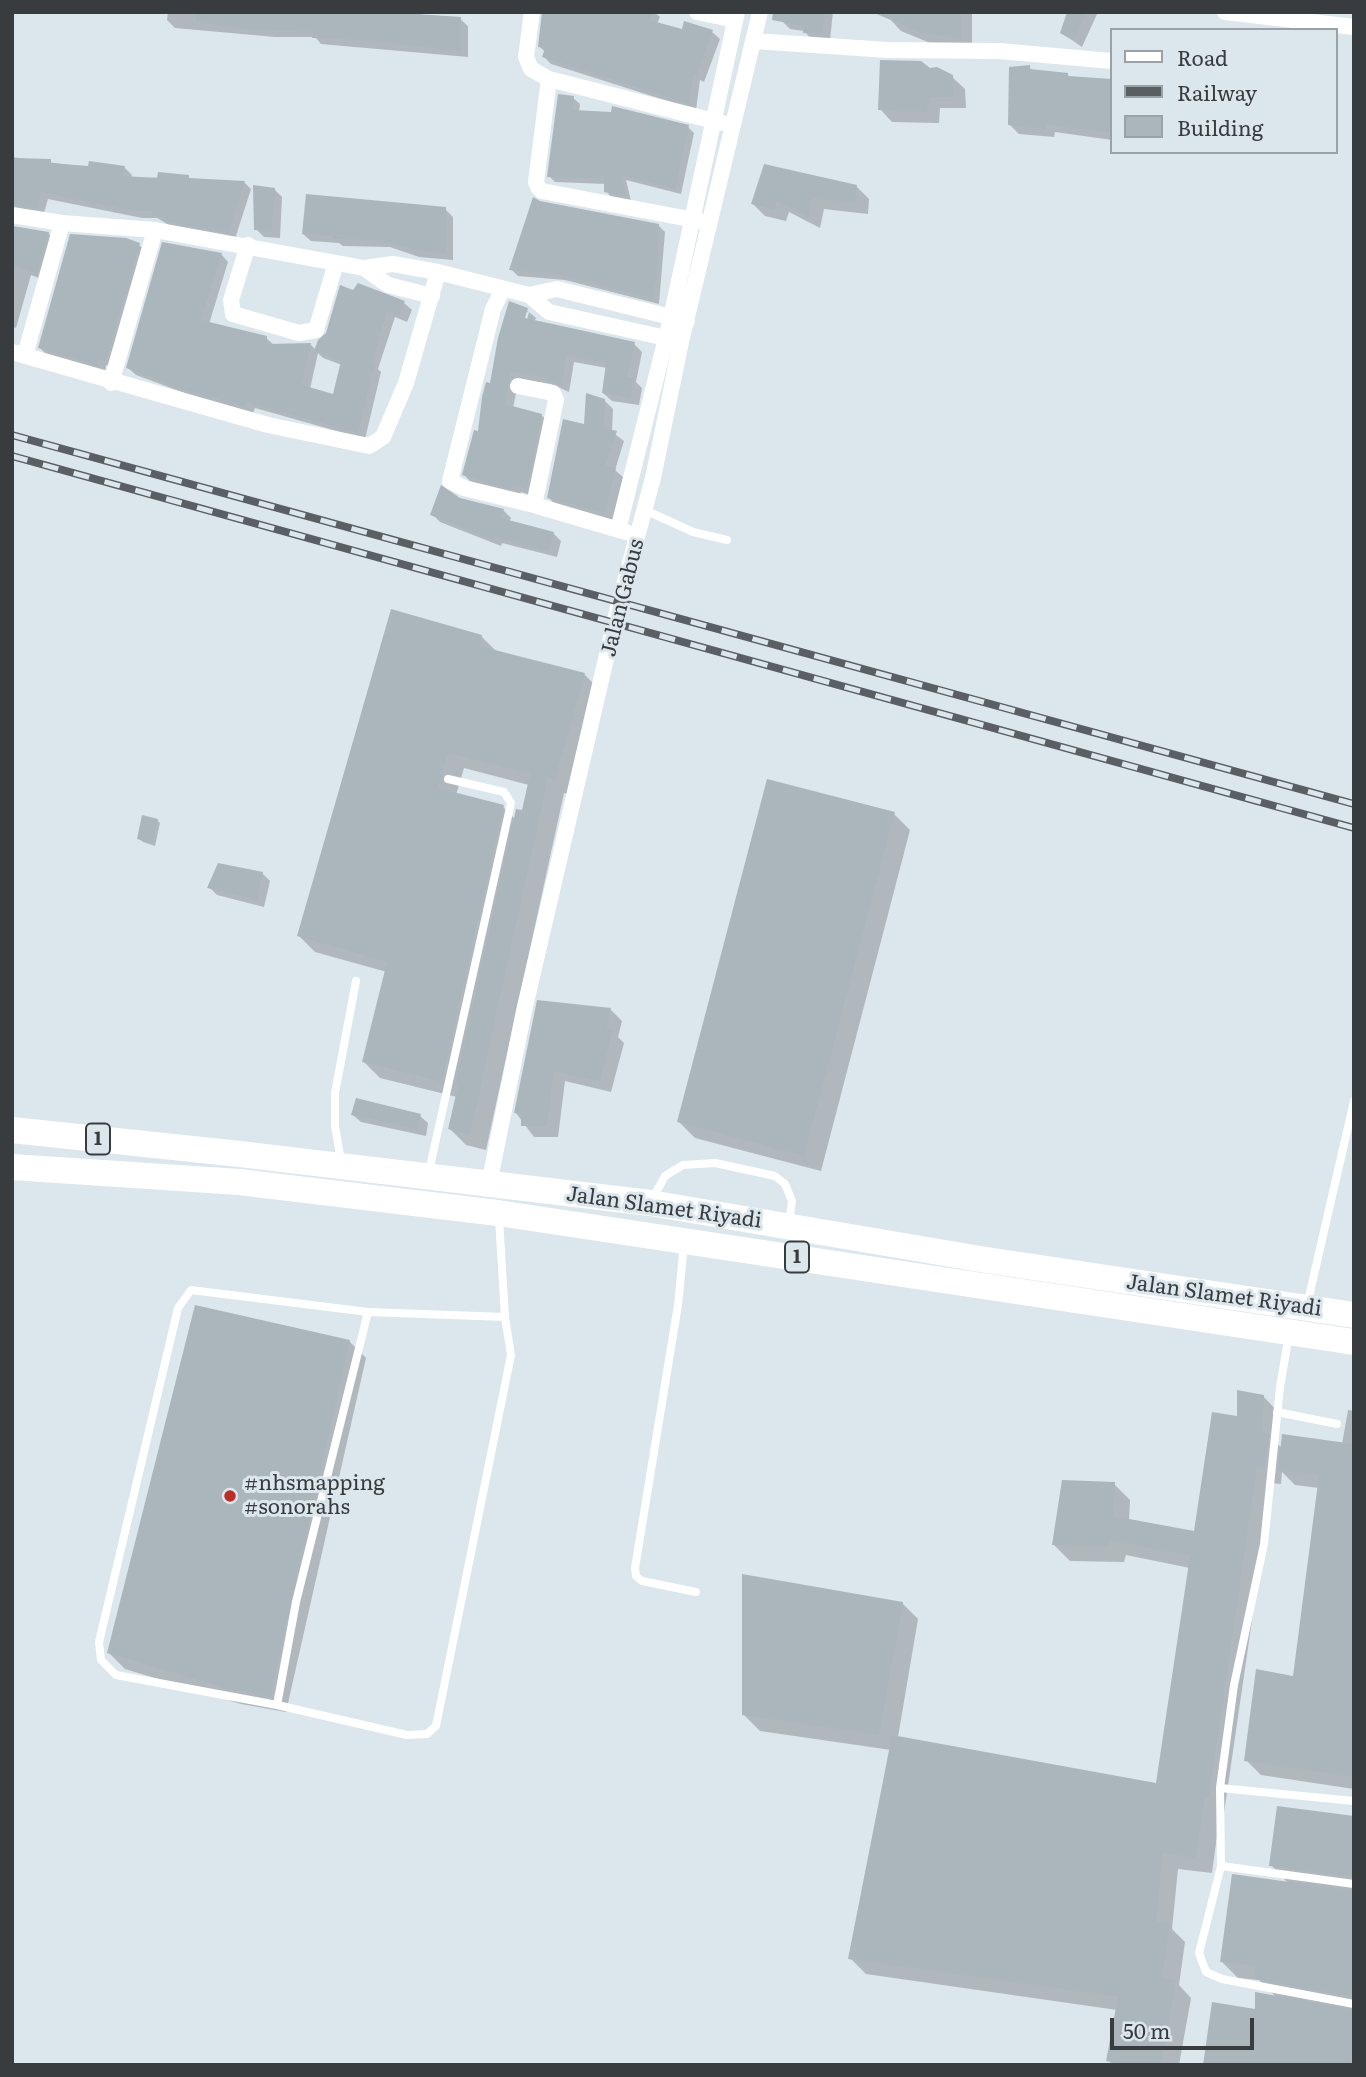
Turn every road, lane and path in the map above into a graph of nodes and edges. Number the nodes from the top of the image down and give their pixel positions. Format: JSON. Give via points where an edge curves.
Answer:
{"nodes":[{"id":1,"x":532,"y":12,"type":"edge"},
{"id":2,"x":697,"y":12,"type":"edge"},
{"id":3,"x":760,"y":12,"type":"edge"},
{"id":4,"x":1225,"y":12,"type":"edge"},
{"id":5,"x":736,"y":16,"type":"edge"},
{"id":6,"x":1354,"y":27,"type":"edge"},
{"id":7,"x":754,"y":41,"type":"junction"},
{"id":8,"x":1110,"y":61,"type":"edge"},
{"id":9,"x":549,"y":79,"type":"junction"},
{"id":10,"x":713,"y":122,"type":"junction"},
{"id":11,"x":734,"y":126,"type":"junction"},
{"id":12,"x":12,"y":215,"type":"edge"},
{"id":13,"x":690,"y":219,"type":"junction"},
{"id":14,"x":708,"y":222,"type":"junction"},
{"id":15,"x":62,"y":223,"type":"junction"},
{"id":16,"x":155,"y":230,"type":"junction"},
{"id":17,"x":248,"y":246,"type":"junction"},
{"id":18,"x":336,"y":263,"type":"junction"},
{"id":19,"x":364,"y":268,"type":"junction"},
{"id":20,"x":438,"y":272,"type":"junction"},
{"id":21,"x":501,"y":290,"type":"junction"},
{"id":22,"x":529,"y":295,"type":"junction"},
{"id":23,"x":432,"y":296,"type":"junction"},
{"id":24,"x":679,"y":319,"type":"junction"},
{"id":25,"x":673,"y":340,"type":"junction"},
{"id":26,"x":19,"y":354,"type":"edge"},
{"id":27,"x":111,"y":383,"type":"junction"},
{"id":28,"x":519,"y":386,"type":"dead end"},
{"id":29,"x":534,"y":505,"type":"junction"},
{"id":30,"x":645,"y":510,"type":"junction"},
{"id":31,"x":618,"y":530,"type":"junction"},
{"id":32,"x":638,"y":536,"type":"junction"},
{"id":33,"x":727,"y":540,"type":"dead end"},
{"id":34,"x":448,"y":779,"type":"dead end"},
{"id":35,"x":356,"y":981,"type":"dead end"},
{"id":36,"x":1354,"y":1101,"type":"edge"},
{"id":37,"x":12,"y":1130,"type":"edge"},
{"id":38,"x":12,"y":1167,"type":"edge"},
{"id":39,"x":342,"y":1167,"type":"junction"},
{"id":40,"x":428,"y":1178,"type":"junction"},
{"id":41,"x":488,"y":1185,"type":"junction"},
{"id":42,"x":650,"y":1203,"type":"junction"},
{"id":43,"x":492,"y":1213,"type":"junction"},
{"id":44,"x":789,"y":1227,"type":"junction"},
{"id":45,"x":684,"y":1241,"type":"junction"},
{"id":46,"x":1306,"y":1308,"type":"junction"},
{"id":47,"x":368,"y":1312,"type":"junction"},
{"id":48,"x":1354,"y":1315,"type":"edge"},
{"id":49,"x":505,"y":1317,"type":"junction"},
{"id":50,"x":1290,"y":1332,"type":"junction"},
{"id":51,"x":1354,"y":1342,"type":"edge"},
{"id":52,"x":1277,"y":1412,"type":"junction"},
{"id":53,"x":1337,"y":1424,"type":"dead end"},
{"id":54,"x":696,"y":1592,"type":"dead end"},
{"id":55,"x":277,"y":1705,"type":"junction"},
{"id":56,"x":1220,"y":1788,"type":"junction"},
{"id":57,"x":1354,"y":1801,"type":"edge"},
{"id":58,"x":1221,"y":1866,"type":"junction"},
{"id":59,"x":1354,"y":1884,"type":"edge"},
{"id":60,"x":1354,"y":2004,"type":"edge"}],
"edges":[{"from":1,"to":9,"type":"street","via":[[526,57],[531,69]]},
{"from":2,"to":5,"type":"street"},
{"from":3,"to":7,"type":"street"},
{"from":4,"to":6,"type":"street"},
{"from":5,"to":10,"type":"street"},
{"from":7,"to":8,"type":"street","via":[[888,50],[999,51]]},
{"from":7,"to":11,"type":"street"},
{"from":9,"to":10,"type":"street"},
{"from":9,"to":13,"type":"street","via":[[536,182],[542,191]]},
{"from":10,"to":11,"type":"street"},
{"from":10,"to":13,"type":"street"},
{"from":11,"to":14,"type":"street"},
{"from":12,"to":15,"type":"street"},
{"from":13,"to":14,"type":"street"},
{"from":13,"to":24,"type":"street"},
{"from":14,"to":24,"type":"street"},
{"from":15,"to":16,"type":"street"},
{"from":15,"to":26,"type":"street"},
{"from":16,"to":17,"type":"street"},
{"from":16,"to":27,"type":"street"},
{"from":17,"to":18,"type":"street"},
{"from":17,"to":18,"type":"street","via":[[231,300],[233,314],[299,333],[312,333],[319,325]]},
{"from":18,"to":19,"type":"street"},
{"from":19,"to":20,"type":"street","via":[[393,264]]},
{"from":19,"to":23,"type":"street","via":[[388,285]]},
{"from":20,"to":21,"type":"street"},
{"from":20,"to":23,"type":"street"},
{"from":21,"to":22,"type":"street"},
{"from":21,"to":29,"type":"street","via":[[450,481]]},
{"from":22,"to":24,"type":"street","via":[[557,289]]},
{"from":22,"to":25,"type":"street","via":[[549,312]]},
{"from":23,"to":27,"type":"street","via":[[406,383],[383,437],[369,446],[268,425]]},
{"from":24,"to":25,"type":"street"},
{"from":25,"to":30,"type":"street","name":"Jalan Gabus"},
{"from":25,"to":31,"type":"street"},
{"from":26,"to":27,"type":"street"},
{"from":28,"to":29,"type":"street","via":[[553,393],[556,400]]},
{"from":29,"to":31,"type":"street"},
{"from":30,"to":32,"type":"street","name":"Jalan Gabus"},
{"from":30,"to":33,"type":"lane","via":[[693,532]]},
{"from":31,"to":32,"type":"street"},
{"from":32,"to":41,"type":"street","name":"Jalan Gabus","via":[[524,1011]]},
{"from":34,"to":40,"type":"lane","via":[[505,792],[510,803]]},
{"from":35,"to":39,"type":"lane","via":[[335,1093]]},
{"from":36,"to":46,"type":"lane"},
{"from":37,"to":39,"type":"highway","name":"Jalan Slamet Riyadi","number":"1"},
{"from":38,"to":43,"type":"highway","name":"Jalan Slamet Riyadi","number":"1","via":[[239,1182]]},
{"from":39,"to":40,"type":"highway","name":"Jalan Slamet Riyadi","number":"1"},
{"from":40,"to":41,"type":"highway","name":"Jalan Slamet Riyadi","number":"1"},
{"from":41,"to":42,"type":"highway","name":"Jalan Slamet Riyadi","number":"1"},
{"from":41,"to":43,"type":"street","name":"Jalan Gabus"},
{"from":42,"to":44,"type":"highway","name":"Jalan Slamet Riyadi","number":"1"},
{"from":42,"to":44,"type":"lane","via":[[665,1176],[695,1162],[715,1163],[775,1176],[785,1184],[792,1201]]},
{"from":43,"to":45,"type":"highway","name":"Jalan Slamet Riyadi","number":"1"},
{"from":43,"to":49,"type":"lane"},
{"from":44,"to":46,"type":"highway","name":"Jalan Slamet Riyadi","number":"1"},
{"from":45,"to":50,"type":"highway","name":"Jalan Slamet Riyadi","number":"1"},
{"from":45,"to":54,"type":"lane","via":[[678,1306],[635,1568],[642,1581]]},
{"from":46,"to":48,"type":"highway","name":"Jalan Slamet Riyadi","number":"1"},
{"from":47,"to":49,"type":"lane"},
{"from":47,"to":55,"type":"lane","via":[[296,1602]]},
{"from":47,"to":55,"type":"lane","via":[[191,1290],[183,1298],[99,1642],[101,1660],[116,1675]]},
{"from":49,"to":55,"type":"lane","via":[[511,1355],[506,1388],[436,1726],[427,1734],[407,1735]]},
{"from":50,"to":51,"type":"highway","name":"Jalan Slamet Riyadi","number":"1"},
{"from":50,"to":52,"type":"lane"},
{"from":52,"to":53,"type":"lane"},
{"from":52,"to":56,"type":"lane","via":[[1264,1544],[1234,1685]]},
{"from":56,"to":57,"type":"lane"},
{"from":56,"to":58,"type":"lane"},
{"from":58,"to":59,"type":"lane"},
{"from":58,"to":60,"type":"lane","via":[[1199,1953],[1206,1972]]}]}
